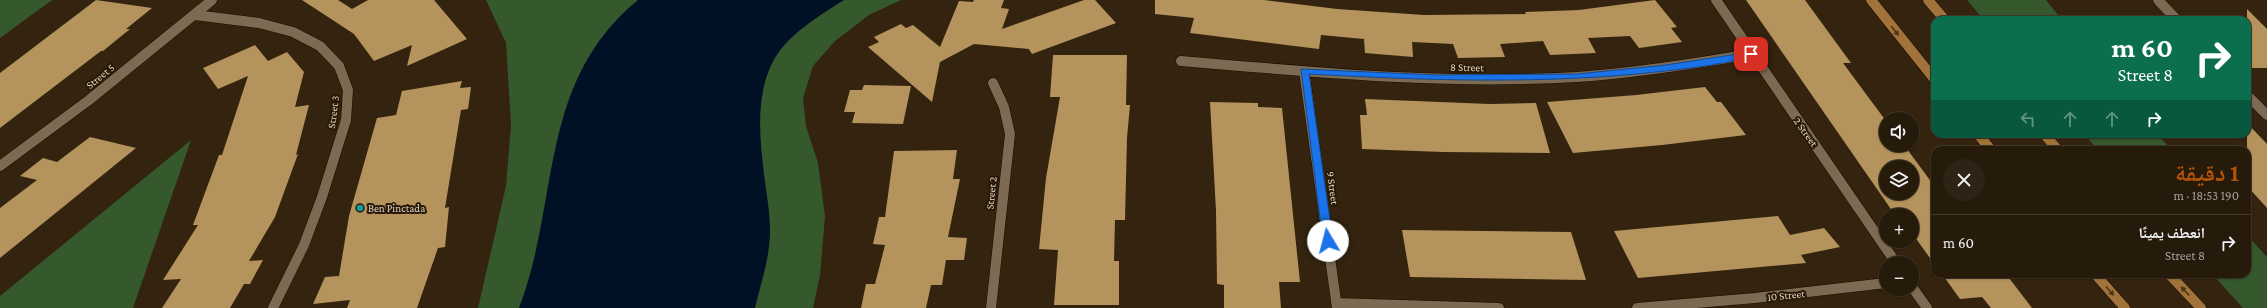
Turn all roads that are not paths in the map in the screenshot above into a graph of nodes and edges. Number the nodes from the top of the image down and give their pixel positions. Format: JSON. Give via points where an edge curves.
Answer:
{"nodes":[{"id":1,"x":212,"y":0,"type":"edge"},
{"id":2,"x":1716,"y":0,"type":"edge"},
{"id":3,"x":1871,"y":0,"type":"edge"},
{"id":4,"x":1928,"y":0,"type":"edge"},
{"id":5,"x":2158,"y":0,"type":"edge"},
{"id":6,"x":195,"y":15,"type":"junction"},
{"id":7,"x":1942,"y":16,"type":"edge"},
{"id":8,"x":2173,"y":16,"type":"edge"},
{"id":9,"x":1751,"y":54,"type":"junction"},
{"id":10,"x":1181,"y":61,"type":"dead end"},
{"id":11,"x":1304,"y":71,"type":"junction"},
{"id":12,"x":1931,"y":75,"type":"edge"},
{"id":13,"x":993,"y":83,"type":"dead end"},
{"id":14,"x":2251,"y":99,"type":"edge"},
{"id":15,"x":2267,"y":115,"type":"edge"},
{"id":16,"x":1981,"y":138,"type":"edge"},
{"id":17,"x":2048,"y":138,"type":"edge"},
{"id":18,"x":1988,"y":146,"type":"edge"},
{"id":19,"x":2054,"y":146,"type":"edge"},
{"id":20,"x":0,"y":166,"type":"edge"},
{"id":21,"x":1891,"y":256,"type":"edge"},
{"id":22,"x":2099,"y":278,"type":"edge"},
{"id":23,"x":2173,"y":278,"type":"edge"},
{"id":24,"x":1879,"y":284,"type":"edge"},
{"id":25,"x":1918,"y":296,"type":"edge"},
{"id":26,"x":1336,"y":306,"type":"edge"},
{"id":27,"x":273,"y":308,"type":"edge"},
{"id":28,"x":991,"y":308,"type":"edge"},
{"id":29,"x":1499,"y":308,"type":"edge"},
{"id":30,"x":1637,"y":308,"type":"edge"},
{"id":31,"x":1927,"y":308,"type":"edge"},
{"id":32,"x":2125,"y":308,"type":"edge"},
{"id":33,"x":2201,"y":308,"type":"edge"}],
"edges":[{"from":1,"to":6,"type":"street","name":"Street 5"},
{"from":2,"to":9,"type":"street","name":"2 Street"},
{"from":3,"to":12,"type":"main road","one_way":true},
{"from":4,"to":7,"type":"main road"},
{"from":5,"to":8,"type":"street"},
{"from":6,"to":20,"type":"street","name":"Street 5","via":[[89,100]]},
{"from":6,"to":27,"type":"street","name":"Street 3","via":[[259,23],[293,32],[320,46],[338,66],[348,90],[346,120],[324,189],[304,246]]},
{"from":9,"to":11,"type":"street","name":"8 Street","via":[[1666,68],[1577,77],[1438,78]]},
{"from":9,"to":21,"type":"street","name":"2 Street"},
{"from":10,"to":11,"type":"street","name":"8 Street"},
{"from":11,"to":26,"type":"street","name":"9 Street"},
{"from":13,"to":28,"type":"street","name":"Street 2","via":[[1006,110],[1010,134]]},
{"from":14,"to":15,"type":"street"},
{"from":16,"to":18,"type":"main road"},
{"from":17,"to":19,"type":"main road"},
{"from":22,"to":32,"type":"main road","one_way":true},
{"from":33,"to":23,"type":"main road","one_way":true},
{"from":24,"to":30,"type":"street","name":"10 Street"},
{"from":25,"to":31,"type":"street"},
{"from":26,"to":29,"type":"street"}]}
